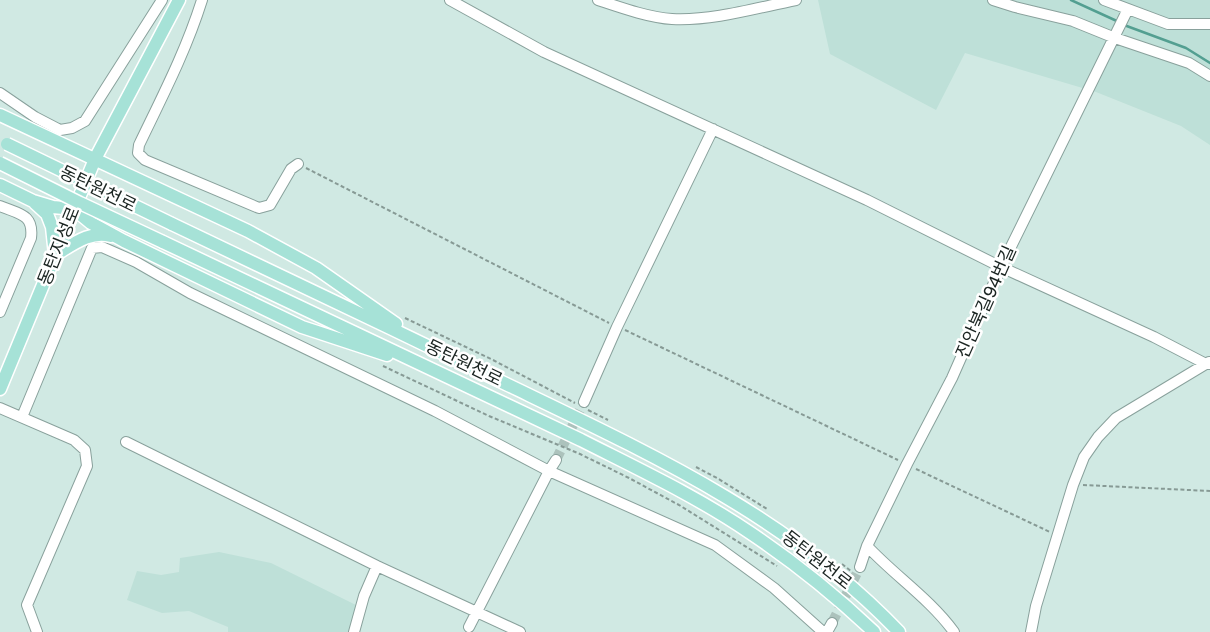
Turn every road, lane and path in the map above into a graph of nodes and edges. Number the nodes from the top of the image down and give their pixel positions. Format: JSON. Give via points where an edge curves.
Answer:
{"nodes":[{"id":1,"x":162,"y":0,"type":"edge"},
{"id":2,"x":179,"y":0,"type":"edge"},
{"id":3,"x":202,"y":0,"type":"edge"},
{"id":4,"x":450,"y":0,"type":"edge"},
{"id":5,"x":598,"y":0,"type":"edge"},
{"id":6,"x":796,"y":0,"type":"edge"},
{"id":7,"x":993,"y":0,"type":"edge"},
{"id":8,"x":1104,"y":0,"type":"edge"},
{"id":9,"x":1127,"y":11,"type":"junction"},
{"id":10,"x":1210,"y":24,"type":"edge"},
{"id":11,"x":1117,"y":34,"type":"junction"},
{"id":12,"x":1210,"y":76,"type":"edge"},
{"id":13,"x":0,"y":93,"type":"edge"},
{"id":14,"x":0,"y":115,"type":"edge"},
{"id":15,"x":714,"y":130,"type":"junction"},
{"id":16,"x":4,"y":142,"type":"edge"},
{"id":17,"x":95,"y":159,"type":"junction"},
{"id":18,"x":0,"y":163,"type":"edge"},
{"id":19,"x":298,"y":164,"type":"joint"},
{"id":20,"x":0,"y":185,"type":"edge"},
{"id":21,"x":33,"y":201,"type":"junction"},
{"id":22,"x":0,"y":206,"type":"edge"},
{"id":23,"x":74,"y":209,"type":"junction"},
{"id":24,"x":124,"y":241,"type":"junction"},
{"id":25,"x":55,"y":255,"type":"junction"},
{"id":26,"x":1001,"y":267,"type":"junction"},
{"id":27,"x":0,"y":312,"type":"edge"},
{"id":28,"x":617,"y":327,"type":"junction"},
{"id":29,"x":438,"y":351,"type":"junction"},
{"id":30,"x":378,"y":363,"type":"dead end"},
{"id":31,"x":1209,"y":363,"type":"edge"},
{"id":32,"x":430,"y":368,"type":"junction"},
{"id":33,"x":0,"y":389,"type":"edge"},
{"id":34,"x":584,"y":402,"type":"tunnel mouth"},
{"id":35,"x":0,"y":408,"type":"edge"},
{"id":36,"x":24,"y":413,"type":"junction"},
{"id":37,"x":126,"y":442,"type":"dead end"},
{"id":38,"x":556,"y":460,"type":"tunnel mouth"},
{"id":39,"x":907,"y":464,"type":"junction"},
{"id":40,"x":549,"y":471,"type":"junction"},
{"id":41,"x":1073,"y":485,"type":"junction"},
{"id":42,"x":1210,"y":491,"type":"edge"},
{"id":43,"x":1058,"y":536,"type":"junction"},
{"id":44,"x":867,"y":546,"type":"junction"},
{"id":45,"x":377,"y":566,"type":"junction"},
{"id":46,"x":778,"y":567,"type":"dead end"},
{"id":47,"x":860,"y":567,"type":"tunnel mouth"},
{"id":48,"x":476,"y":611,"type":"junction"},
{"id":49,"x":469,"y":626,"type":"dead end"},
{"id":50,"x":828,"y":629,"type":"edge"},
{"id":51,"x":37,"y":632,"type":"edge"},
{"id":52,"x":354,"y":632,"type":"edge"},
{"id":53,"x":520,"y":632,"type":"edge"},
{"id":54,"x":874,"y":632,"type":"edge"},
{"id":55,"x":899,"y":632,"type":"edge"},
{"id":56,"x":954,"y":632,"type":"edge"},
{"id":57,"x":1031,"y":632,"type":"edge"}],
"edges":[{"from":1,"to":13,"type":"street","via":[[85,121],[60,130]]},
{"from":2,"to":17,"type":"main road","name":"동탄지성로"},
{"from":3,"to":19,"type":"street","via":[[191,34],[138,153],[145,160],[259,208],[270,205],[291,169]]},
{"from":4,"to":15,"type":"street","via":[[544,52]]},
{"from":5,"to":6,"type":"street","via":[[671,19],[708,17]]},
{"from":7,"to":11,"type":"street"},
{"from":8,"to":9,"type":"street"},
{"from":9,"to":10,"type":"street","via":[[1168,24]]},
{"from":9,"to":11,"type":"street","name":"진안북길94번길"},
{"from":11,"to":12,"type":"street","via":[[1189,63]]},
{"from":11,"to":26,"type":"street","name":"진안북길94번길"},
{"from":14,"to":17,"type":"main road"},
{"from":15,"to":26,"type":"street","via":[[867,200]]},
{"from":15,"to":28,"type":"street"},
{"from":16,"to":29,"type":"main road","name":"동탄원천로","bridge":true},
{"from":17,"to":23,"type":"main road","name":"동탄지성로"},
{"from":17,"to":29,"type":"main road","via":[[248,231],[316,268]]},
{"from":18,"to":32,"type":"main road","name":"동탄원천로","bridge":true},
{"from":19,"to":28,"type":"path"},
{"from":20,"to":21,"type":"main road"},
{"from":21,"to":23,"type":"main road"},
{"from":21,"to":25,"type":"main road","via":[[47,214]]},
{"from":22,"to":27,"type":"street","via":[[24,216],[32,228],[31,238]]},
{"from":23,"to":24,"type":"main road"},
{"from":23,"to":25,"type":"main road","name":"동탄지성로"},
{"from":24,"to":25,"type":"main road","via":[[108,235],[93,235]]},
{"from":24,"to":32,"type":"main road","via":[[302,327]]},
{"from":25,"to":33,"type":"main road","name":"동탄지성로"},
{"from":26,"to":31,"type":"street"},
{"from":26,"to":39,"type":"street","name":"진안북길94번길","via":[[952,378]]},
{"from":28,"to":34,"type":"street"},
{"from":28,"to":39,"type":"path"},
{"from":29,"to":55,"type":"main road","name":"동탄원천로","via":[[662,460],[732,500],[840,576]]},
{"from":30,"to":46,"type":"path","via":[[628,478],[679,505]]},
{"from":31,"to":41,"type":"street","via":[[1116,418],[1084,457]]},
{"from":32,"to":54,"type":"main road","name":"동탄원천로","via":[[646,472],[712,509],[819,582]]},
{"from":35,"to":36,"type":"street"},
{"from":36,"to":40,"type":"street","via":[[92,248],[102,247],[435,411]]},
{"from":36,"to":51,"type":"street","via":[[74,440],[85,450],[86,458],[86,466],[27,605]]},
{"from":37,"to":45,"type":"street"},
{"from":38,"to":40,"type":"street"},
{"from":39,"to":43,"type":"path"},
{"from":39,"to":44,"type":"street","name":"진안북길94번길"},
{"from":40,"to":48,"type":"street"},
{"from":40,"to":50,"type":"street","via":[[715,545]]},
{"from":41,"to":42,"type":"path"},
{"from":41,"to":43,"type":"street"},
{"from":43,"to":57,"type":"street"},
{"from":44,"to":47,"type":"street","name":"진안북길94번길"},
{"from":44,"to":56,"type":"street","via":[[942,616]]},
{"from":45,"to":48,"type":"street"},
{"from":45,"to":52,"type":"street"},
{"from":48,"to":49,"type":"street"},
{"from":48,"to":53,"type":"street"}]}
